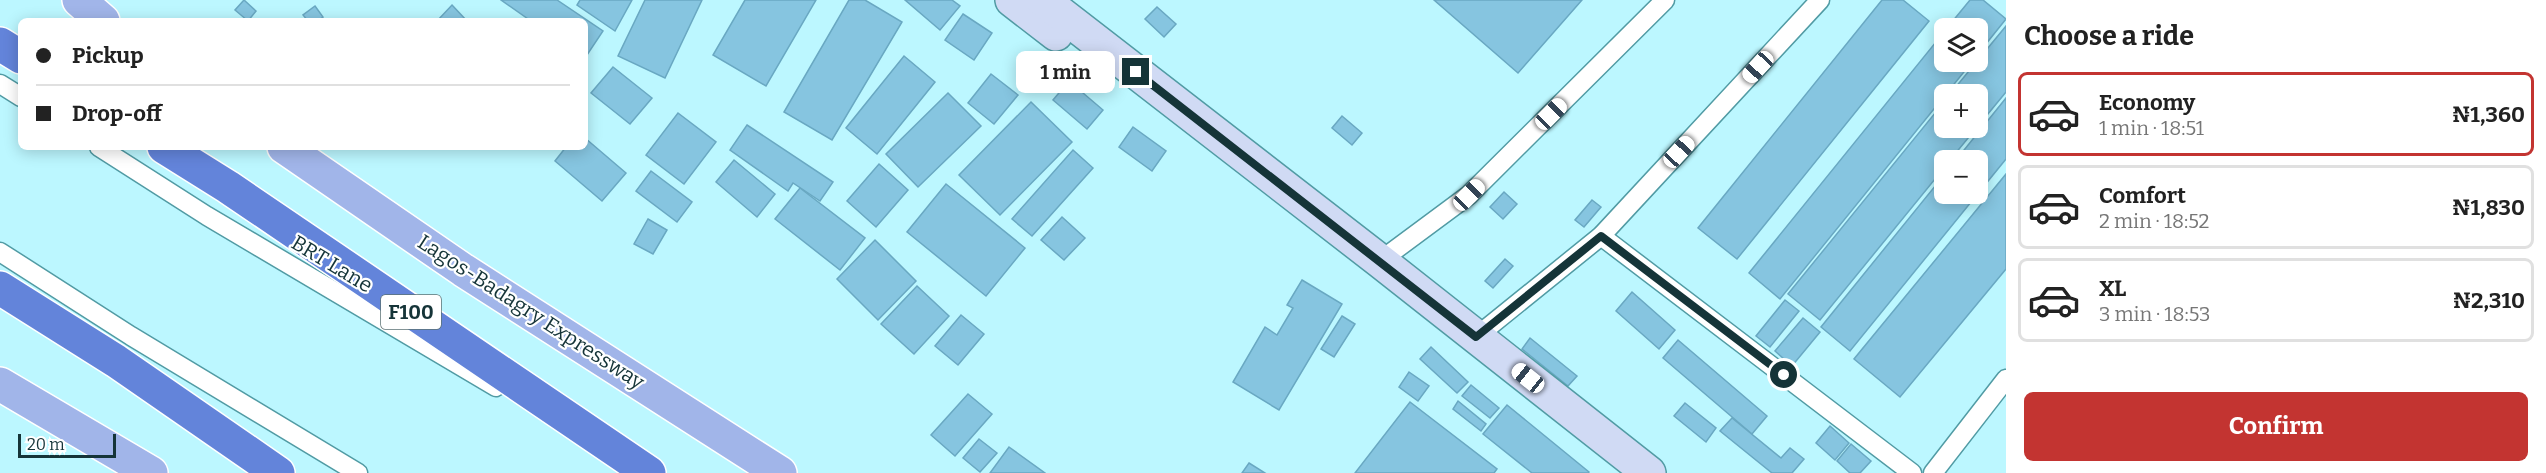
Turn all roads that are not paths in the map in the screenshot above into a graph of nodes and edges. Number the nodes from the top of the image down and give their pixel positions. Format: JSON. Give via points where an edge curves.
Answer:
{"nodes":[{"id":1,"x":79,"y":0,"type":"edge"},
{"id":2,"x":1012,"y":0,"type":"edge"},
{"id":3,"x":1042,"y":0,"type":"edge"},
{"id":4,"x":1665,"y":0,"type":"edge"},
{"id":5,"x":1821,"y":0,"type":"edge"},
{"id":6,"x":100,"y":18,"type":"edge"},
{"id":7,"x":0,"y":44,"type":"edge"},
{"id":8,"x":18,"y":55,"type":"edge"},
{"id":9,"x":0,"y":84,"type":"edge"},
{"id":10,"x":18,"y":96,"type":"edge"},
{"id":11,"x":104,"y":150,"type":"edge"},
{"id":12,"x":169,"y":150,"type":"edge"},
{"id":13,"x":288,"y":150,"type":"edge"},
{"id":14,"x":1601,"y":236,"type":"junction"},
{"id":15,"x":0,"y":252,"type":"edge"},
{"id":16,"x":1380,"y":261,"type":"junction"},
{"id":17,"x":0,"y":288,"type":"edge"},
{"id":18,"x":1476,"y":337,"type":"junction"},
{"id":19,"x":124,"y":349,"type":"junction"},
{"id":20,"x":2006,"y":379,"type":"edge"},
{"id":21,"x":0,"y":384,"type":"edge"},
{"id":22,"x":151,"y":473,"type":"edge"},
{"id":23,"x":278,"y":473,"type":"edge"},
{"id":24,"x":358,"y":473,"type":"edge"},
{"id":25,"x":636,"y":473,"type":"edge"},
{"id":26,"x":649,"y":473,"type":"edge"},
{"id":27,"x":780,"y":473,"type":"edge"},
{"id":28,"x":1618,"y":473,"type":"edge"},
{"id":29,"x":1649,"y":473,"type":"edge"},
{"id":30,"x":1912,"y":473,"type":"edge"},
{"id":31,"x":1933,"y":473,"type":"edge"}],
"edges":[{"from":1,"to":6,"type":"main road"},
{"from":2,"to":28,"type":"main road"},
{"from":3,"to":16,"type":"main road"},
{"from":4,"to":16,"type":"lane","via":[[1469,195]]},
{"from":5,"to":14,"type":"lane"},
{"from":7,"to":8,"type":"highway"},
{"from":9,"to":10,"type":"lane"},
{"from":11,"to":25,"type":"lane","name":"BRT Lane"},
{"from":12,"to":26,"type":"highway","number":"F100"},
{"from":13,"to":27,"type":"main road","name":"Lagos-Badagry Expressway","via":[[463,270]]},
{"from":14,"to":18,"type":"lane"},
{"from":14,"to":30,"type":"lane"},
{"from":15,"to":19,"type":"lane"},
{"from":16,"to":18,"type":"main road"},
{"from":17,"to":19,"type":"highway"},
{"from":18,"to":29,"type":"main road"},
{"from":19,"to":23,"type":"highway"},
{"from":19,"to":24,"type":"lane"},
{"from":20,"to":31,"type":"lane"},
{"from":21,"to":22,"type":"main road"}]}
